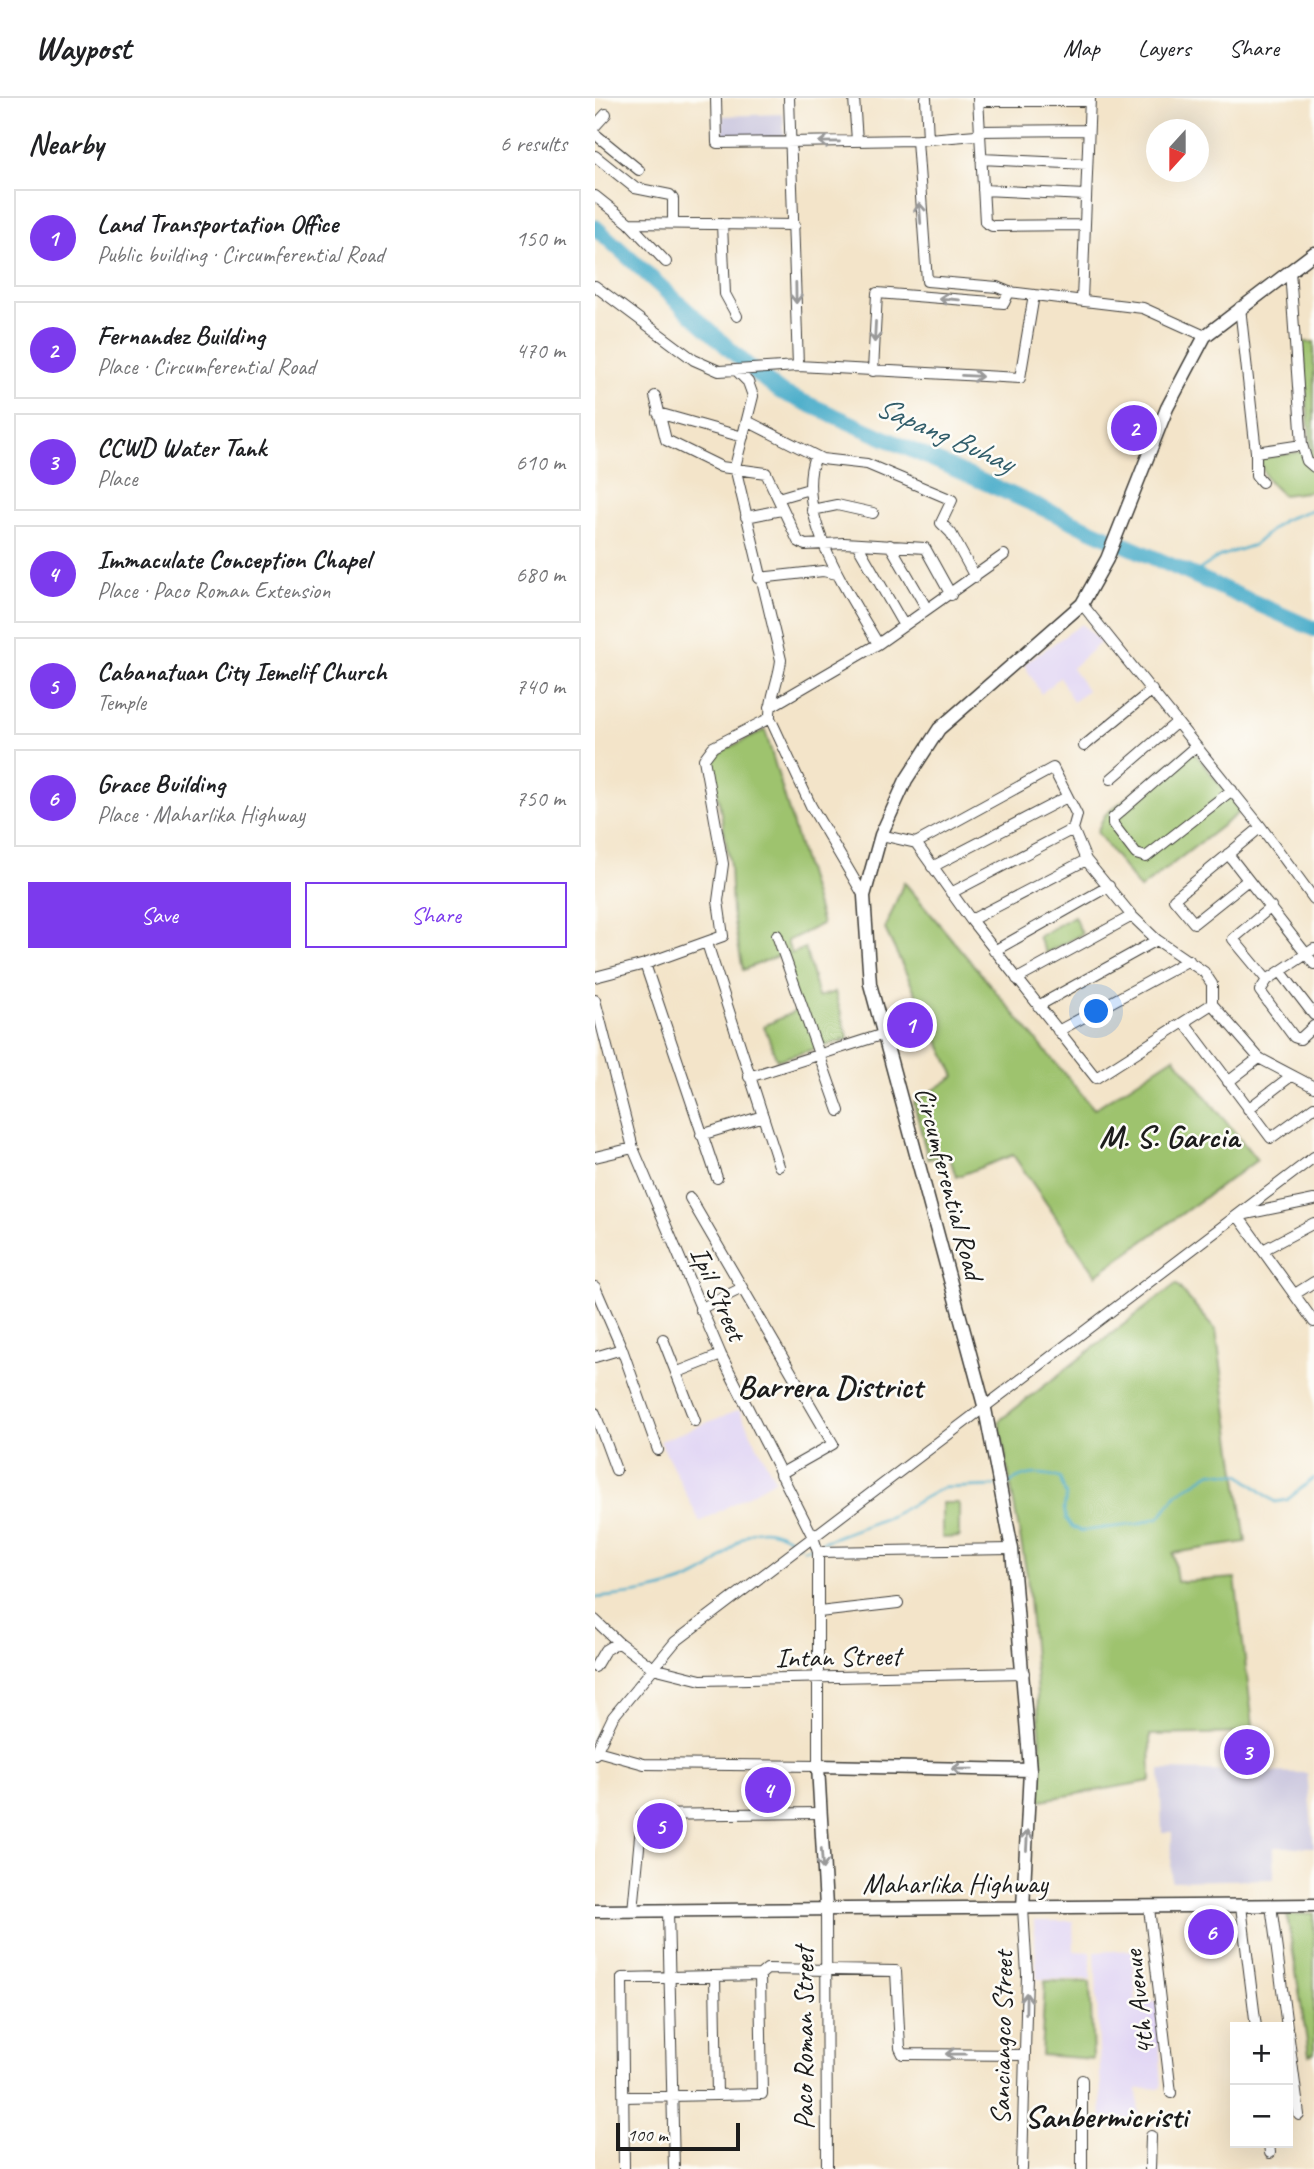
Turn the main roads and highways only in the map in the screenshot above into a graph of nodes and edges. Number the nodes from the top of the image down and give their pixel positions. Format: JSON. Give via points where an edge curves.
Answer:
{"nodes":[{"id":1,"x":1314,"y":253,"type":"edge"},
{"id":2,"x":1030,"y":1770,"type":"junction"},
{"id":3,"x":1314,"y":1905,"type":"edge"},
{"id":4,"x":826,"y":1907,"type":"junction"},
{"id":5,"x":1023,"y":1908,"type":"junction"},
{"id":6,"x":595,"y":1911,"type":"edge"}],
"edges":[{"from":1,"to":2,"type":"main road","name":"Circumferential Road","via":[[1205,336],[1167,408],[1107,559],[1082,604],[939,729],[906,780],[881,835],[864,896],[870,984],[985,1409],[1012,1549]]},
{"from":2,"to":4,"type":"main road","one_way":true,"via":[[818,1766]]},
{"from":5,"to":2,"type":"main road","name":"Circumferential Road","one_way":true},
{"from":3,"to":5,"type":"main road","name":"Maharlika Highway"},
{"from":4,"to":5,"type":"main road","name":"Maharlika Highway"},
{"from":4,"to":6,"type":"main road","name":"Maharlika Highway"}]}
